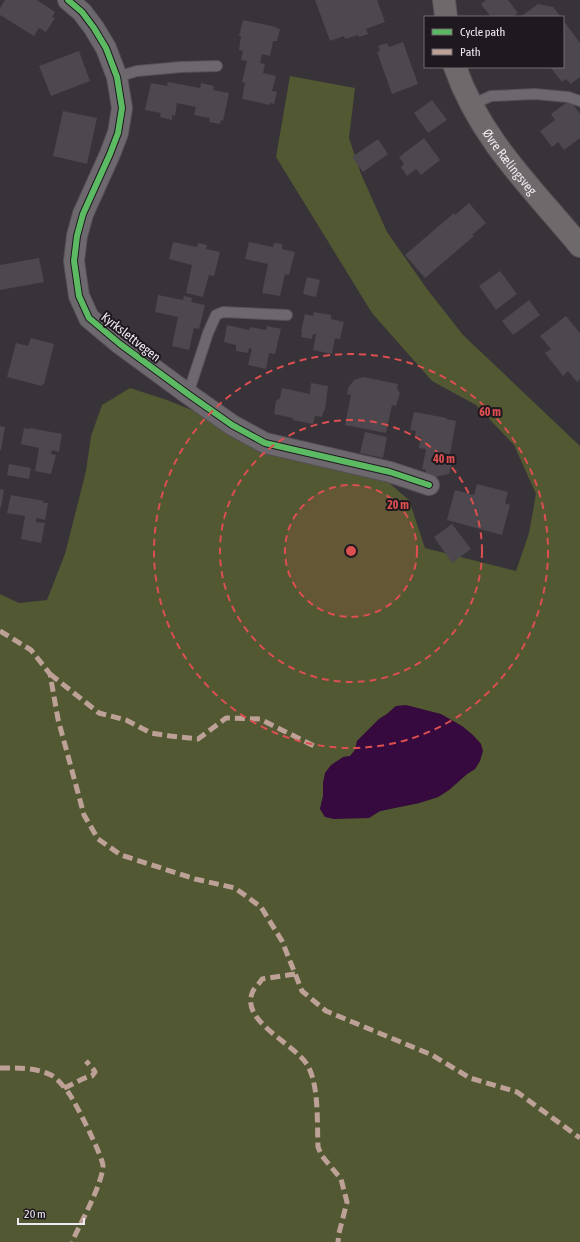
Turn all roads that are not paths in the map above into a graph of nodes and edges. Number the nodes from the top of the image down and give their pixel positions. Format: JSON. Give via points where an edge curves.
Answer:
{"nodes":[{"id":1,"x":68,"y":0,"type":"edge"},
{"id":2,"x":444,"y":0,"type":"edge"},
{"id":3,"x":446,"y":16,"type":"edge"},
{"id":4,"x":217,"y":66,"type":"dead end"},
{"id":5,"x":455,"y":68,"type":"edge"},
{"id":6,"x":117,"y":77,"type":"junction"},
{"id":7,"x":580,"y":102,"type":"edge"},
{"id":8,"x":471,"y":105,"type":"junction"},
{"id":9,"x":580,"y":246,"type":"edge"},
{"id":10,"x":287,"y":315,"type":"dead end"},
{"id":11,"x":188,"y":394,"type":"junction"},
{"id":12,"x":429,"y":485,"type":"dead end"}],
"edges":[{"from":1,"to":6,"type":"street","name":"Kyrkslettvegen","via":[[82,12],[94,28],[106,48]]},
{"from":2,"to":3,"type":"main road"},
{"from":4,"to":6,"type":"lane","via":[[137,71]]},
{"from":5,"to":8,"type":"main road","name":"Øvre Rælingsveg"},
{"from":6,"to":11,"type":"street","name":"Kyrkslettvegen","via":[[122,108],[118,133],[83,214],[77,236],[74,261],[79,296],[89,318]]},
{"from":7,"to":8,"type":"lane","via":[[568,97],[535,94],[490,96]]},
{"from":8,"to":9,"type":"main road","name":"Øvre Rælingsveg","via":[[502,154]]},
{"from":10,"to":11,"type":"lane","via":[[223,312],[216,315]]},
{"from":11,"to":12,"type":"street","name":"Kyrkslettvegen","via":[[232,425],[265,443],[390,472]]}]}
